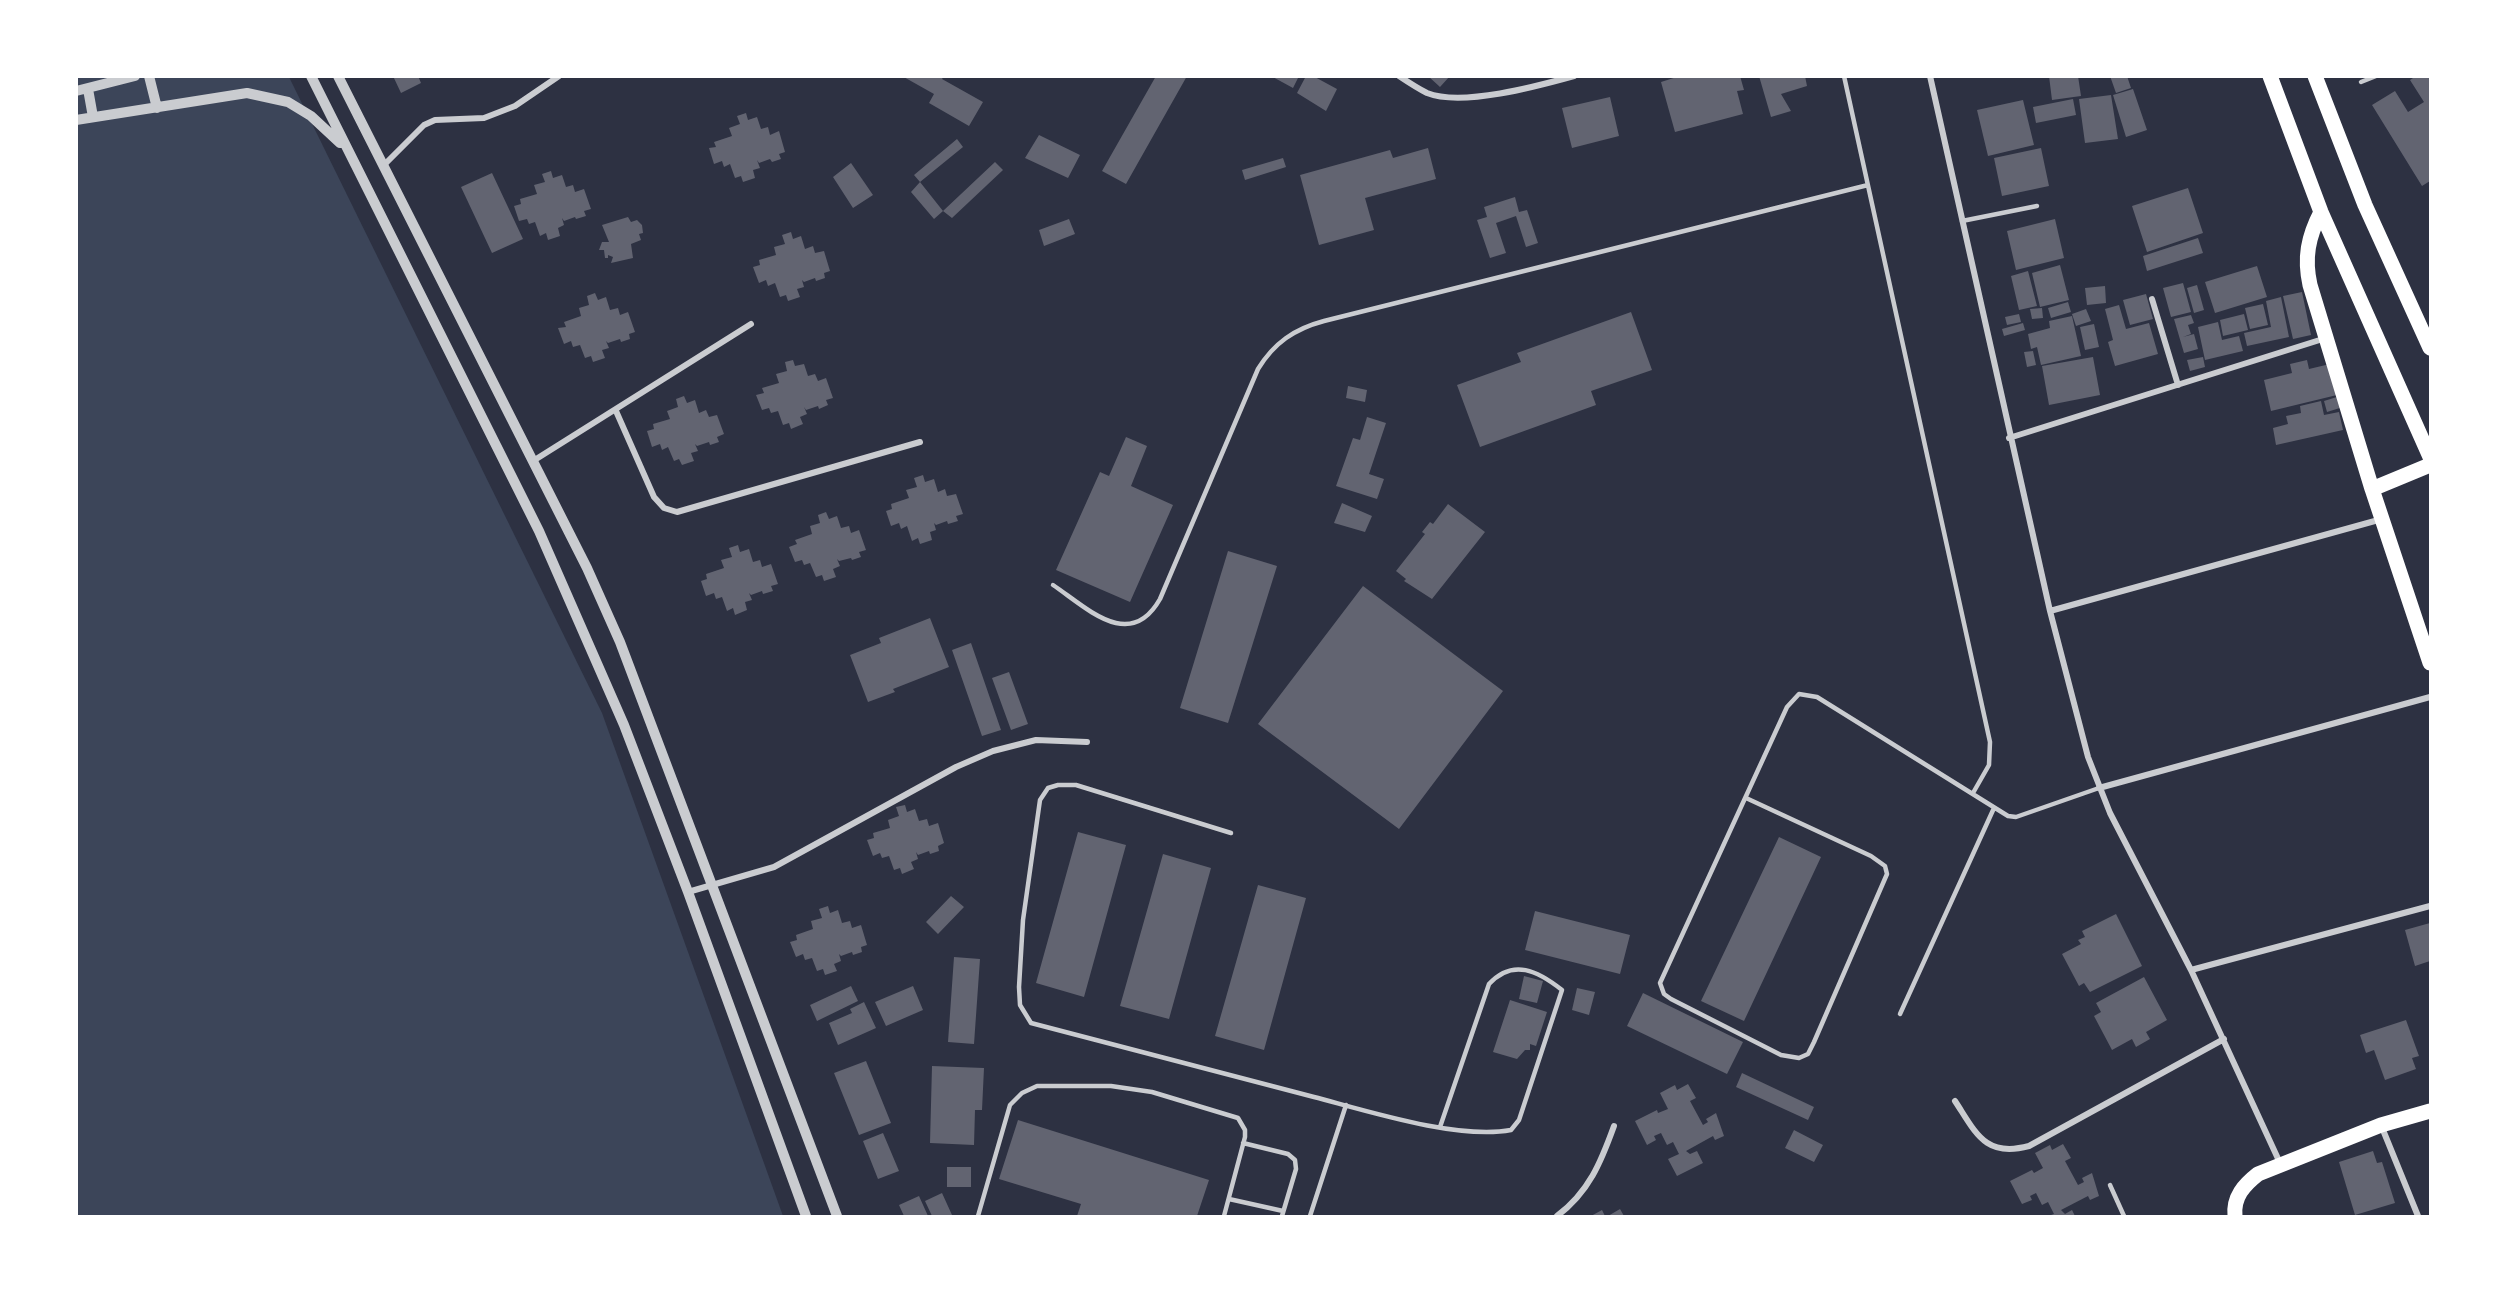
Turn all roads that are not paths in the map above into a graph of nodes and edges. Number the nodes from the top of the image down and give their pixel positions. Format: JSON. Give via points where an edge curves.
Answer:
{"nodes":[{"id":1,"x":135,"y":76,"type":"edge"},
{"id":2,"x":149,"y":76,"type":"edge"},
{"id":3,"x":311,"y":76,"type":"edge"},
{"id":4,"x":338,"y":76,"type":"edge"},
{"id":5,"x":559,"y":76,"type":"edge"},
{"id":6,"x":1399,"y":76,"type":"edge"},
{"id":7,"x":1574,"y":76,"type":"edge"},
{"id":8,"x":1844,"y":76,"type":"edge"},
{"id":9,"x":1930,"y":76,"type":"edge"},
{"id":10,"x":2270,"y":76,"type":"edge"},
{"id":11,"x":2315,"y":76,"type":"edge"},
{"id":12,"x":2376,"y":76,"type":"edge"},
{"id":13,"x":1552,"y":79,"type":"edge"},
{"id":14,"x":2361,"y":82,"type":"dead end"},
{"id":15,"x":88,"y":89,"type":"junction"},
{"id":16,"x":76,"y":91,"type":"edge"},
{"id":17,"x":157,"y":108,"type":"junction"},
{"id":18,"x":93,"y":117,"type":"junction"},
{"id":19,"x":76,"y":120,"type":"edge"},
{"id":20,"x":345,"y":147,"type":"junction"},
{"id":21,"x":382,"y":167,"type":"junction"},
{"id":22,"x":1868,"y":185,"type":"junction"},
{"id":23,"x":2037,"y":206,"type":"dead end"},
{"id":24,"x":2321,"y":212,"type":"junction"},
{"id":25,"x":1962,"y":221,"type":"junction"},
{"id":26,"x":2152,"y":300,"type":"dead end"},
{"id":27,"x":751,"y":324,"type":"dead end"},
{"id":28,"x":2326,"y":338,"type":"junction"},
{"id":29,"x":2430,"y":348,"type":"edge"},
{"id":30,"x":2178,"y":385,"type":"junction"},
{"id":31,"x":616,"y":411,"type":"junction"},
{"id":32,"x":2009,"y":438,"type":"junction"},
{"id":33,"x":920,"y":442,"type":"dead end"},
{"id":34,"x":2430,"y":457,"type":"edge"},
{"id":35,"x":533,"y":461,"type":"junction"},
{"id":36,"x":2430,"y":465,"type":"edge"},
{"id":37,"x":2372,"y":489,"type":"junction"},
{"id":38,"x":2382,"y":519,"type":"junction"},
{"id":39,"x":1053,"y":585,"type":"dead end"},
{"id":40,"x":2050,"y":611,"type":"junction"},
{"id":41,"x":2430,"y":663,"type":"edge"},
{"id":42,"x":2430,"y":697,"type":"edge"},
{"id":43,"x":1087,"y":742,"type":"dead end"},
{"id":44,"x":2099,"y":788,"type":"junction"},
{"id":45,"x":1973,"y":793,"type":"junction"},
{"id":46,"x":1746,"y":798,"type":"junction"},
{"id":47,"x":1994,"y":808,"type":"junction"},
{"id":48,"x":1231,"y":833,"type":"dead end"},
{"id":49,"x":713,"y":885,"type":"junction"},
{"id":50,"x":688,"y":892,"type":"junction"},
{"id":51,"x":2430,"y":906,"type":"edge"},
{"id":52,"x":2191,"y":970,"type":"junction"},
{"id":53,"x":1900,"y":1014,"type":"dead end"},
{"id":54,"x":2224,"y":1039,"type":"junction"},
{"id":55,"x":1954,"y":1101,"type":"dead end"},
{"id":56,"x":1346,"y":1105,"type":"junction"},
{"id":57,"x":2430,"y":1111,"type":"edge"},
{"id":58,"x":2381,"y":1125,"type":"junction"},
{"id":59,"x":1614,"y":1126,"type":"dead end"},
{"id":60,"x":1440,"y":1127,"type":"junction"},
{"id":61,"x":1243,"y":1143,"type":"junction"},
{"id":62,"x":2280,"y":1163,"type":"junction"},
{"id":63,"x":2110,"y":1185,"type":"dead end"},
{"id":64,"x":1228,"y":1199,"type":"junction"},
{"id":65,"x":1283,"y":1214,"type":"edge"},
{"id":66,"x":806,"y":1216,"type":"edge"},
{"id":67,"x":837,"y":1216,"type":"edge"},
{"id":68,"x":978,"y":1216,"type":"edge"},
{"id":69,"x":1224,"y":1216,"type":"edge"},
{"id":70,"x":1310,"y":1216,"type":"edge"},
{"id":71,"x":1557,"y":1216,"type":"edge"},
{"id":72,"x":2124,"y":1216,"type":"edge"},
{"id":73,"x":2235,"y":1216,"type":"edge"},
{"id":74,"x":2418,"y":1216,"type":"edge"}],
"edges":[{"from":1,"to":15,"type":"street"},
{"from":2,"to":17,"type":"street"},
{"from":3,"to":20,"type":"street"},
{"from":4,"to":21,"type":"street"},
{"from":5,"to":21,"type":"street","via":[[515,106],[484,118],[435,120],[424,125]]},
{"from":6,"to":13,"type":"street","via":[[1429,93],[1456,97],[1483,95]]},
{"from":7,"to":13,"type":"street"},
{"from":8,"to":22,"type":"lane"},
{"from":9,"to":25,"type":"street"},
{"from":10,"to":24,"type":"main road"},
{"from":11,"to":29,"type":"main road","via":[[2365,205]]},
{"from":12,"to":14,"type":"lane"},
{"from":15,"to":16,"type":"street"},
{"from":15,"to":18,"type":"street"},
{"from":17,"to":18,"type":"street"},
{"from":17,"to":20,"type":"street","via":[[247,93],[266,96],[288,102],[312,116]]},
{"from":18,"to":19,"type":"street"},
{"from":20,"to":50,"type":"street","via":[[539,531],[624,725]]},
{"from":21,"to":35,"type":"street"},
{"from":22,"to":39,"type":"lane","via":[[1297,330],[1274,347],[1258,369],[1150,615],[1133,624],[1114,624]]},
{"from":22,"to":45,"type":"lane","via":[[1990,742],[1989,765]]},
{"from":23,"to":25,"type":"lane"},
{"from":24,"to":28,"type":"main road","via":[[2307,247],[2306,267]]},
{"from":24,"to":34,"type":"main road"},
{"from":25,"to":32,"type":"street"},
{"from":26,"to":30,"type":"street"},
{"from":27,"to":31,"type":"street"},
{"from":28,"to":30,"type":"street"},
{"from":28,"to":37,"type":"main road"},
{"from":30,"to":32,"type":"street"},
{"from":31,"to":33,"type":"street","via":[[654,497],[664,508],[677,512]]},
{"from":31,"to":35,"type":"street"},
{"from":32,"to":40,"type":"street"},
{"from":35,"to":49,"type":"street","via":[[620,642]]},
{"from":36,"to":37,"type":"main road"},
{"from":37,"to":38,"type":"main road"},
{"from":38,"to":40,"type":"street"},
{"from":38,"to":41,"type":"main road"},
{"from":40,"to":44,"type":"street","via":[[2075,714]]},
{"from":42,"to":44,"type":"street"},
{"from":43,"to":49,"type":"street","via":[[1036,741],[993,751],[956,767],[774,867]]},
{"from":44,"to":47,"type":"lane","via":[[2016,817]]},
{"from":44,"to":52,"type":"street"},
{"from":45,"to":46,"type":"lane","via":[[1817,697],[1799,694],[1787,707]]},
{"from":45,"to":47,"type":"lane"},
{"from":46,"to":46,"type":"lane","via":[[1871,856],[1885,866],[1887,874],[1814,1042],[1808,1054],[1799,1058],[1771,1050],[1671,999],[1660,989],[1662,976]]},
{"from":47,"to":53,"type":"lane"},
{"from":48,"to":56,"type":"lane","via":[[1076,785],[1048,788],[1040,800],[1023,920],[1020,1005],[1031,1023]]},
{"from":49,"to":50,"type":"street"},
{"from":49,"to":67,"type":"street"},
{"from":50,"to":66,"type":"street"},
{"from":51,"to":52,"type":"street"},
{"from":52,"to":54,"type":"street"},
{"from":54,"to":55,"type":"street","via":[[2029,1146],[2015,1150],[2001,1149],[1979,1138]]},
{"from":54,"to":62,"type":"street"},
{"from":56,"to":60,"type":"lane"},
{"from":56,"to":70,"type":"lane"},
{"from":57,"to":58,"type":"main road"},
{"from":58,"to":62,"type":"main road"},
{"from":58,"to":74,"type":"street"},
{"from":59,"to":71,"type":"street","via":[[1589,1185]]},
{"from":60,"to":60,"type":"lane","via":[[1497,1133],[1511,1130],[1519,1120],[1562,990],[1542,974],[1516,969],[1500,972],[1489,984]]},
{"from":61,"to":64,"type":"lane"},
{"from":61,"to":65,"type":"lane","via":[[1288,1154],[1295,1160]]},
{"from":61,"to":68,"type":"lane","via":[[1243,1123],[1232,1114],[1132,1088],[1037,1086],[1010,1105]]},
{"from":62,"to":73,"type":"main road","via":[[2246,1184],[2237,1196]]},
{"from":63,"to":72,"type":"lane"},
{"from":64,"to":65,"type":"lane"},
{"from":64,"to":69,"type":"lane"}]}
